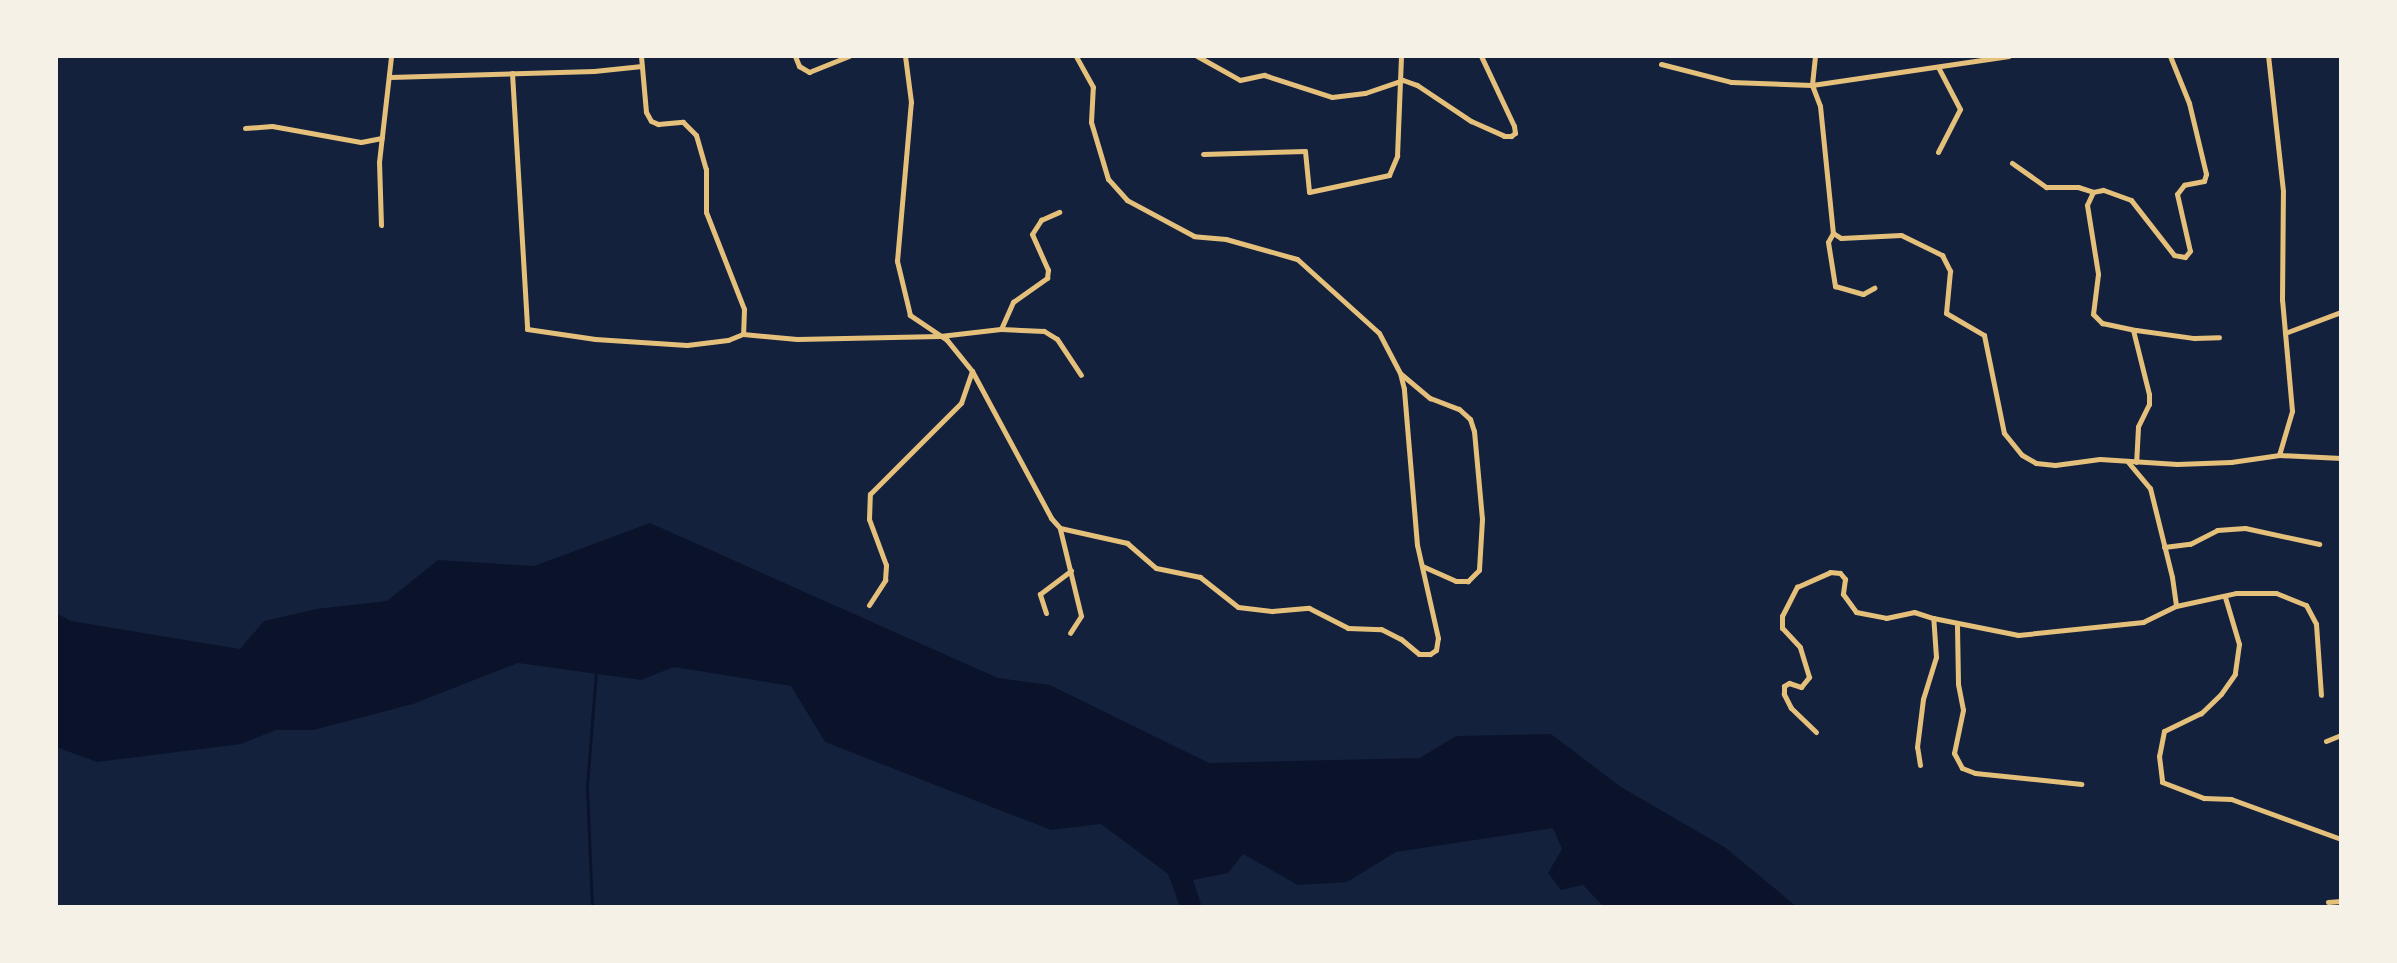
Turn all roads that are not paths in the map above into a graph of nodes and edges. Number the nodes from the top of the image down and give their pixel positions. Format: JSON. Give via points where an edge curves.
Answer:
{"nodes":[{"id":1,"x":391,"y":56,"type":"edge"},
{"id":2,"x":641,"y":56,"type":"edge"},
{"id":3,"x":795,"y":56,"type":"edge"},
{"id":4,"x":849,"y":56,"type":"edge"},
{"id":5,"x":905,"y":56,"type":"edge"},
{"id":6,"x":1076,"y":56,"type":"edge"},
{"id":7,"x":1197,"y":56,"type":"edge"},
{"id":8,"x":1401,"y":56,"type":"edge"},
{"id":9,"x":1481,"y":56,"type":"edge"},
{"id":10,"x":1815,"y":56,"type":"edge"},
{"id":11,"x":2009,"y":56,"type":"edge"},
{"id":12,"x":2170,"y":56,"type":"edge"},
{"id":13,"x":2268,"y":56,"type":"edge"},
{"id":14,"x":1661,"y":64,"type":"dead end"},
{"id":15,"x":642,"y":66,"type":"junction"},
{"id":16,"x":1938,"y":67,"type":"junction"},
{"id":17,"x":512,"y":73,"type":"junction"},
{"id":18,"x":390,"y":77,"type":"junction"},
{"id":19,"x":1403,"y":80,"type":"junction"},
{"id":20,"x":1812,"y":85,"type":"junction"},
{"id":21,"x":245,"y":128,"type":"dead end"},
{"id":22,"x":382,"y":138,"type":"junction"},
{"id":23,"x":1938,"y":152,"type":"dead end"},
{"id":24,"x":1203,"y":154,"type":"dead end"},
{"id":25,"x":2012,"y":163,"type":"dead end"},
{"id":26,"x":2093,"y":192,"type":"junction"},
{"id":27,"x":1059,"y":212,"type":"dead end"},
{"id":28,"x":381,"y":225,"type":"dead end"},
{"id":29,"x":1833,"y":233,"type":"junction"},
{"id":30,"x":1874,"y":288,"type":"dead end"},
{"id":31,"x":2341,"y":312,"type":"edge"},
{"id":32,"x":1001,"y":329,"type":"junction"},
{"id":33,"x":2133,"y":330,"type":"junction"},
{"id":34,"x":2285,"y":333,"type":"junction"},
{"id":35,"x":743,"y":334,"type":"junction"},
{"id":36,"x":940,"y":336,"type":"junction"},
{"id":37,"x":2219,"y":337,"type":"dead end"},
{"id":38,"x":972,"y":371,"type":"junction"},
{"id":39,"x":1400,"y":373,"type":"junction"},
{"id":40,"x":1081,"y":375,"type":"dead end"},
{"id":41,"x":2279,"y":455,"type":"junction"},
{"id":42,"x":2341,"y":458,"type":"edge"},
{"id":43,"x":2127,"y":461,"type":"junction"},
{"id":44,"x":2138,"y":462,"type":"junction"},
{"id":45,"x":1060,"y":528,"type":"junction"},
{"id":46,"x":2319,"y":544,"type":"dead end"},
{"id":47,"x":2164,"y":547,"type":"junction"},
{"id":48,"x":1422,"y":566,"type":"junction"},
{"id":49,"x":1072,"y":571,"type":"junction"},
{"id":50,"x":2225,"y":597,"type":"junction"},
{"id":51,"x":869,"y":605,"type":"dead end"},
{"id":52,"x":2176,"y":606,"type":"junction"},
{"id":53,"x":1046,"y":613,"type":"dead end"},
{"id":54,"x":1933,"y":618,"type":"junction"},
{"id":55,"x":1957,"y":626,"type":"junction"},
{"id":56,"x":1070,"y":633,"type":"dead end"},
{"id":57,"x":2321,"y":695,"type":"dead end"},
{"id":58,"x":1816,"y":732,"type":"dead end"},
{"id":59,"x":2341,"y":735,"type":"edge"},
{"id":60,"x":2326,"y":741,"type":"dead end"},
{"id":61,"x":1920,"y":765,"type":"dead end"},
{"id":62,"x":2081,"y":784,"type":"dead end"},
{"id":63,"x":2341,"y":839,"type":"edge"},
{"id":64,"x":2341,"y":901,"type":"edge"},
{"id":65,"x":2328,"y":902,"type":"dead end"}],
"edges":[{"from":1,"to":18,"type":"street"},
{"from":2,"to":15,"type":"street"},
{"from":3,"to":4,"type":"street","via":[[809,72]]},
{"from":5,"to":36,"type":"street","via":[[911,102],[897,261],[910,315]]},
{"from":6,"to":39,"type":"street","via":[[1093,87],[1091,122],[1108,179],[1127,200],[1194,236],[1226,239],[1297,259],[1379,333]]},
{"from":7,"to":19,"type":"street","via":[[1240,80],[1264,75],[1332,97]]},
{"from":8,"to":19,"type":"street"},
{"from":9,"to":19,"type":"street","via":[[1515,133],[1504,136]]},
{"from":10,"to":20,"type":"street"},
{"from":11,"to":16,"type":"street"},
{"from":12,"to":26,"type":"street","via":[[2189,103],[2206,174],[2204,181],[2184,185],[2177,194],[2189,254],[2174,255],[2131,200],[2103,190]]},
{"from":13,"to":34,"type":"street","via":[[2283,191]]},
{"from":14,"to":20,"type":"street","via":[[1731,82]]},
{"from":15,"to":17,"type":"street"},
{"from":15,"to":35,"type":"street","via":[[651,121],[683,122],[696,135],[706,169],[706,212],[744,309]]},
{"from":16,"to":20,"type":"street"},
{"from":16,"to":23,"type":"street","via":[[1960,109]]},
{"from":17,"to":18,"type":"street"},
{"from":17,"to":35,"type":"street","via":[[527,329],[687,345]]},
{"from":18,"to":22,"type":"street"},
{"from":19,"to":24,"type":"street","via":[[1397,156],[1389,175],[1309,192],[1305,151]]},
{"from":20,"to":29,"type":"street","via":[[1820,106]]},
{"from":21,"to":22,"type":"street","via":[[272,126],[361,142]]},
{"from":22,"to":28,"type":"street"},
{"from":25,"to":26,"type":"street","via":[[2046,187]]},
{"from":26,"to":33,"type":"street","via":[[2087,205],[2098,274],[2093,314],[2102,323]]},
{"from":27,"to":32,"type":"street","via":[[1041,220],[1032,234],[1047,278],[1013,302]]},
{"from":29,"to":30,"type":"street","via":[[1828,242],[1835,286],[1863,294]]},
{"from":29,"to":43,"type":"street","via":[[1841,238],[1901,235],[1946,261],[1946,313],[1984,335],[2004,433],[2022,455],[2055,465]]},
{"from":31,"to":34,"type":"street"},
{"from":32,"to":36,"type":"street"},
{"from":32,"to":40,"type":"street","via":[[1044,331],[1057,339]]},
{"from":33,"to":37,"type":"street"},
{"from":33,"to":44,"type":"street","via":[[2149,394],[2138,427]]},
{"from":34,"to":41,"type":"street","via":[[2291,420]]},
{"from":35,"to":36,"type":"street","via":[[797,339]]},
{"from":36,"to":38,"type":"street"},
{"from":38,"to":45,"type":"street"},
{"from":38,"to":51,"type":"street","via":[[961,403],[870,494],[869,519],[886,565],[885,580]]},
{"from":39,"to":48,"type":"street"},
{"from":39,"to":48,"type":"street","via":[[1430,398],[1459,409],[1474,431],[1482,519],[1479,570],[1468,581],[1456,581]]},
{"from":41,"to":42,"type":"street"},
{"from":41,"to":44,"type":"street","via":[[2231,462]]},
{"from":43,"to":44,"type":"street"},
{"from":43,"to":47,"type":"street","via":[[2150,488]]},
{"from":45,"to":48,"type":"street","via":[[1127,543],[1156,568],[1200,577],[1238,607],[1309,608],[1348,628],[1381,629],[1425,656],[1438,645]]},
{"from":45,"to":49,"type":"street"},
{"from":46,"to":47,"type":"street","via":[[2245,528],[2217,530],[2190,544]]},
{"from":47,"to":52,"type":"street"},
{"from":49,"to":53,"type":"street","via":[[1040,594]]},
{"from":49,"to":56,"type":"street","via":[[1081,616]]},
{"from":50,"to":52,"type":"street"},
{"from":50,"to":57,"type":"street","via":[[2276,593],[2306,605],[2320,640]]},
{"from":50,"to":63,"type":"street","via":[[2239,644],[2235,674],[2201,713],[2164,731],[2159,756],[2162,782],[2204,798],[2231,799]]},
{"from":52,"to":55,"type":"street","via":[[2143,622],[2018,635]]},
{"from":54,"to":55,"type":"street"},
{"from":54,"to":58,"type":"street","via":[[1914,612],[1886,618],[1856,612],[1843,594],[1845,579],[1840,573],[1830,572],[1797,587],[1782,616],[1782,628],[1800,647],[1809,677],[1801,687],[1784,686],[1784,694]]},
{"from":54,"to":61,"type":"street","via":[[1936,657],[1918,730]]},
{"from":55,"to":62,"type":"street","via":[[1963,710],[1954,753],[1962,768]]},
{"from":59,"to":60,"type":"street"},
{"from":64,"to":65,"type":"street"}]}
